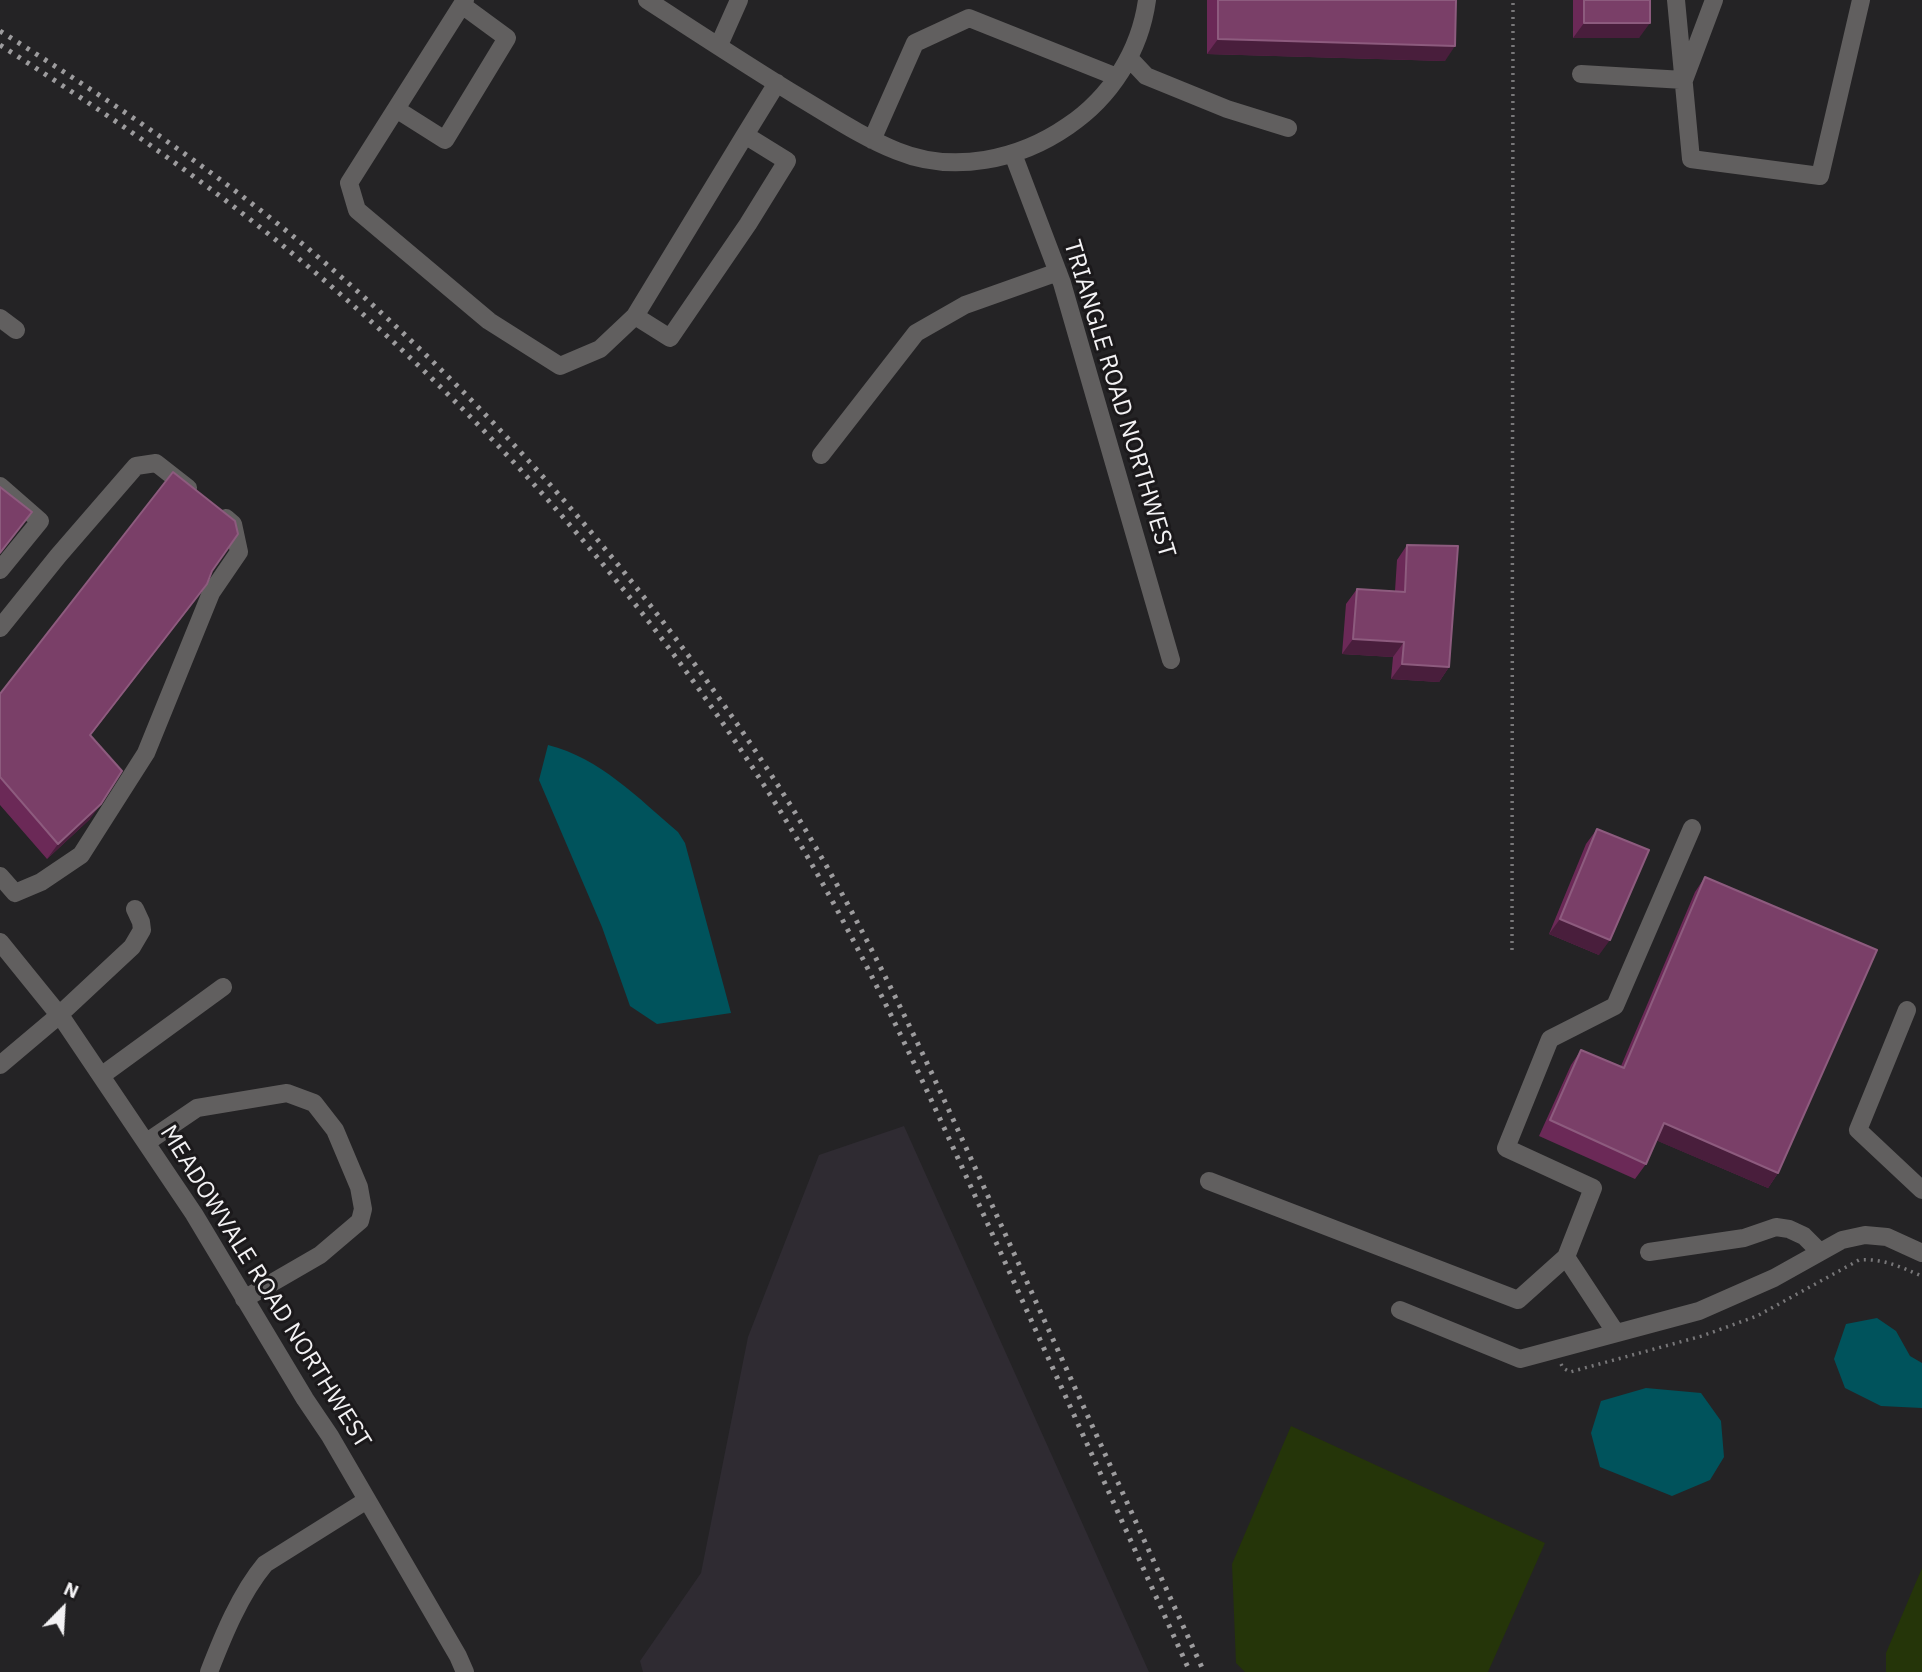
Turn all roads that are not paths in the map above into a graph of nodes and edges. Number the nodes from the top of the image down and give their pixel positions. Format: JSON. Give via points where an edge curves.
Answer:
{"nodes":[{"id":1,"x":648,"y":0,"type":"edge"},
{"id":2,"x":739,"y":0,"type":"edge"},
{"id":3,"x":1147,"y":0,"type":"edge"},
{"id":4,"x":1676,"y":0,"type":"edge"},
{"id":5,"x":1714,"y":0,"type":"edge"},
{"id":6,"x":1861,"y":0,"type":"edge"},
{"id":7,"x":463,"y":3,"type":"edge"},
{"id":8,"x":719,"y":45,"type":"junction"},
{"id":9,"x":1129,"y":58,"type":"junction"},
{"id":10,"x":1581,"y":74,"type":"dead end"},
{"id":11,"x":1117,"y":78,"type":"junction"},
{"id":12,"x":1684,"y":80,"type":"junction"},
{"id":13,"x":777,"y":83,"type":"junction"},
{"id":14,"x":396,"y":109,"type":"junction"},
{"id":15,"x":1288,"y":128,"type":"dead end"},
{"id":16,"x":745,"y":135,"type":"junction"},
{"id":17,"x":872,"y":140,"type":"junction"},
{"id":18,"x":1013,"y":154,"type":"junction"},
{"id":19,"x":1058,"y":272,"type":"junction"},
{"id":20,"x":635,"y":316,"type":"junction"},
{"id":21,"x":0,"y":318,"type":"edge"},
{"id":22,"x":16,"y":330,"type":"dead end"},
{"id":23,"x":821,"y":455,"type":"dead end"},
{"id":24,"x":0,"y":486,"type":"edge"},
{"id":25,"x":0,"y":570,"type":"edge"},
{"id":26,"x":0,"y":628,"type":"edge"},
{"id":27,"x":1171,"y":660,"type":"dead end"},
{"id":28,"x":1692,"y":828,"type":"dead end"},
{"id":29,"x":0,"y":876,"type":"edge"},
{"id":30,"x":135,"y":909,"type":"dead end"},
{"id":31,"x":0,"y":942,"type":"edge"},
{"id":32,"x":223,"y":987,"type":"dead end"},
{"id":33,"x":1907,"y":1010,"type":"dead end"},
{"id":34,"x":58,"y":1016,"type":"junction"},
{"id":35,"x":0,"y":1065,"type":"edge"},
{"id":36,"x":101,"y":1076,"type":"junction"},
{"id":37,"x":147,"y":1142,"type":"junction"},
{"id":38,"x":1209,"y":1181,"type":"dead end"},
{"id":39,"x":1922,"y":1190,"type":"edge"},
{"id":40,"x":1919,"y":1246,"type":"edge"},
{"id":41,"x":1819,"y":1251,"type":"junction"},
{"id":42,"x":1649,"y":1252,"type":"dead end"},
{"id":43,"x":1566,"y":1257,"type":"junction"},
{"id":44,"x":244,"y":1299,"type":"junction"},
{"id":45,"x":1400,"y":1310,"type":"dead end"},
{"id":46,"x":1616,"y":1333,"type":"junction"},
{"id":47,"x":368,"y":1500,"type":"junction"},
{"id":48,"x":209,"y":1672,"type":"edge"},
{"id":49,"x":465,"y":1672,"type":"edge"}],
"edges":[{"from":1,"to":8,"type":"street"},
{"from":2,"to":8,"type":"street"},
{"from":3,"to":9,"type":"street"},
{"from":4,"to":12,"type":"street"},
{"from":5,"to":12,"type":"street"},
{"from":6,"to":12,"type":"street","via":[[1820,176],[1691,159]]},
{"from":7,"to":14,"type":"street"},
{"from":7,"to":14,"type":"street","via":[[507,37],[444,140]]},
{"from":8,"to":13,"type":"street"},
{"from":9,"to":11,"type":"street"},
{"from":9,"to":15,"type":"street","via":[[1146,76]]},
{"from":10,"to":12,"type":"street"},
{"from":11,"to":17,"type":"street","via":[[969,18],[915,43]]},
{"from":11,"to":18,"type":"street","via":[[1078,120]]},
{"from":13,"to":16,"type":"street"},
{"from":13,"to":17,"type":"street"},
{"from":14,"to":20,"type":"street","via":[[349,184],[357,210],[489,321],[561,366],[600,349]]},
{"from":16,"to":20,"type":"street"},
{"from":16,"to":20,"type":"street","via":[[787,161],[670,338]]},
{"from":17,"to":18,"type":"street","via":[[899,152],[954,162]]},
{"from":18,"to":19,"type":"street","name":"TRIANGLE ROAD NORTHWEST"},
{"from":19,"to":23,"type":"street","via":[[965,305],[916,333]]},
{"from":19,"to":27,"type":"street","name":"TRIANGLE ROAD NORTHWEST"},
{"from":21,"to":22,"type":"street"},
{"from":24,"to":25,"type":"street","via":[[40,521]]},
{"from":26,"to":29,"type":"street","via":[[136,466],[156,463],[233,524],[239,552],[211,593],[146,753],[81,855],[15,893]]},
{"from":28,"to":43,"type":"street","via":[[1615,1006],[1550,1039],[1506,1148],[1593,1188]]},
{"from":30,"to":34,"type":"street","via":[[142,930],[138,939]]},
{"from":31,"to":34,"type":"street","name":"MEADOWVALE ROAD NORTHWEST"},
{"from":32,"to":36,"type":"street"},
{"from":33,"to":39,"type":"street","via":[[1858,1130]]},
{"from":34,"to":35,"type":"street"},
{"from":34,"to":36,"type":"street","name":"MEADOWVALE ROAD NORTHWEST"},
{"from":36,"to":37,"type":"street","name":"MEADOWVALE ROAD NORTHWEST"},
{"from":37,"to":44,"type":"street","name":"MEADOWVALE ROAD NORTHWEST"},
{"from":37,"to":44,"type":"street","via":[[197,1108],[287,1093],[314,1102],[335,1130],[359,1187],[360,1221],[320,1255]]},
{"from":38,"to":43,"type":"street","via":[[1518,1300]]},
{"from":40,"to":41,"type":"street","via":[[1865,1235]]},
{"from":41,"to":42,"type":"street","via":[[1804,1236],[1776,1227],[1744,1238]]},
{"from":41,"to":46,"type":"street","via":[[1774,1278],[1699,1311]]},
{"from":43,"to":46,"type":"street"},
{"from":44,"to":47,"type":"street","name":"MEADOWVALE ROAD NORTHWEST"},
{"from":45,"to":46,"type":"street","via":[[1520,1359]]},
{"from":47,"to":48,"type":"street","via":[[265,1564],[237,1609]]},
{"from":47,"to":49,"type":"street","name":"MEADOWVALE ROAD NORTHWEST"}]}
